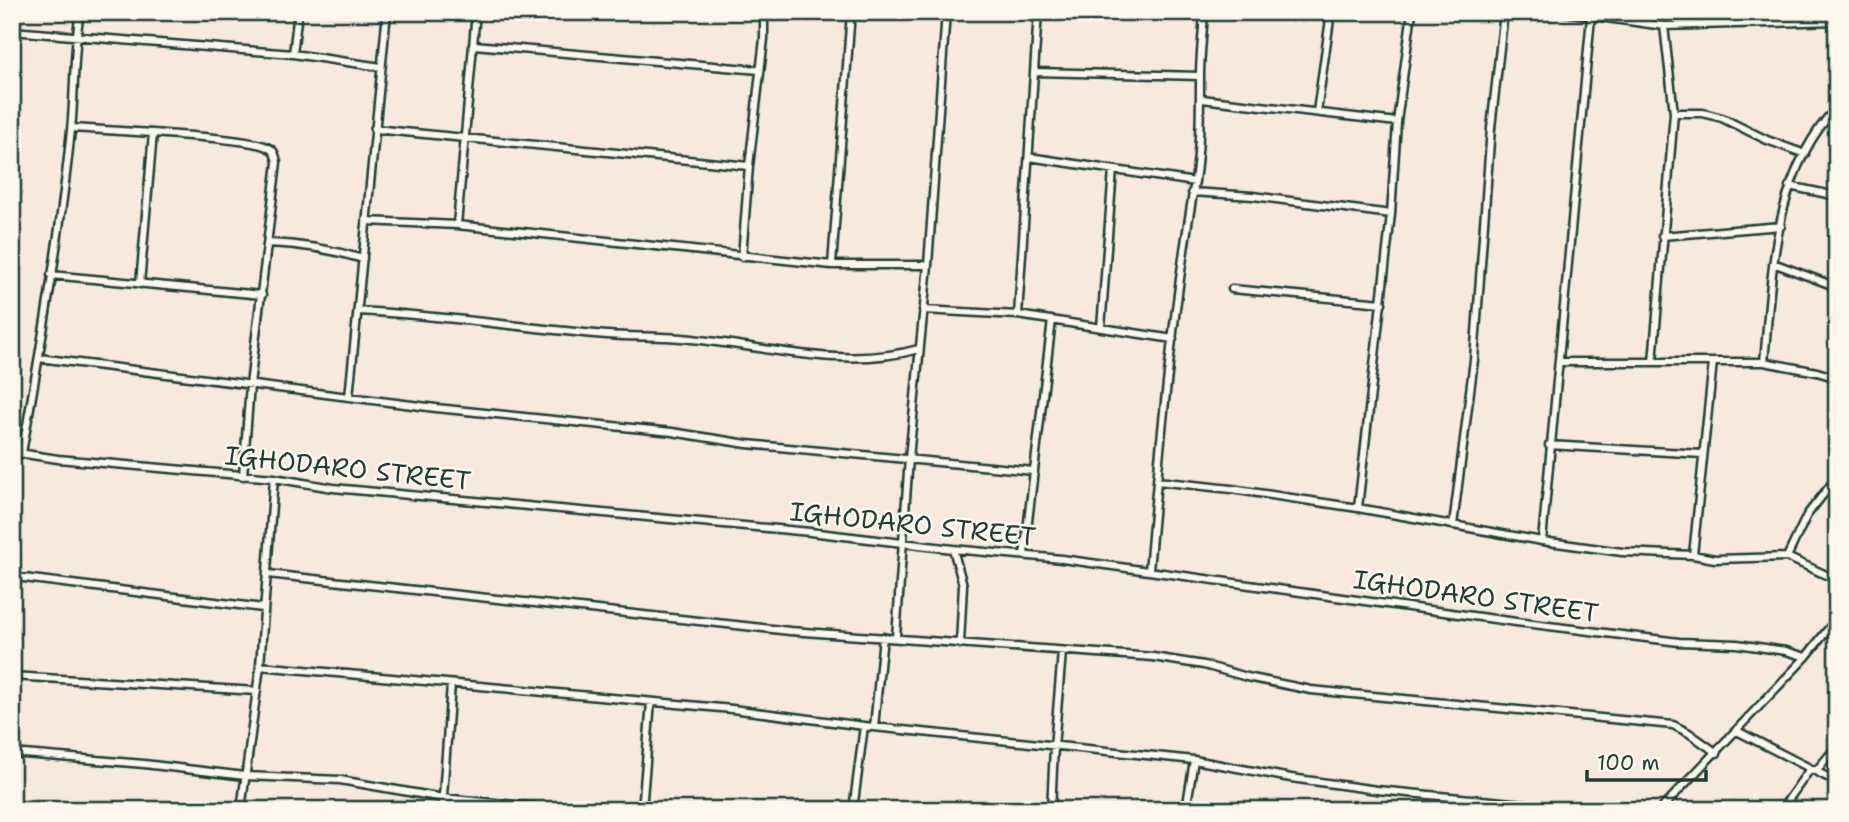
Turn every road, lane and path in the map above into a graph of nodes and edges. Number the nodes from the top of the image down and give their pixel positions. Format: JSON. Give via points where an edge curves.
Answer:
{"nodes":[{"id":1,"x":80,"y":12,"type":"edge"},
{"id":2,"x":298,"y":12,"type":"edge"},
{"id":3,"x":387,"y":12,"type":"edge"},
{"id":4,"x":476,"y":12,"type":"edge"},
{"id":5,"x":764,"y":12,"type":"edge"},
{"id":6,"x":852,"y":12,"type":"edge"},
{"id":7,"x":946,"y":12,"type":"edge"},
{"id":8,"x":1038,"y":12,"type":"edge"},
{"id":9,"x":1204,"y":12,"type":"edge"},
{"id":10,"x":1331,"y":12,"type":"edge"},
{"id":11,"x":1412,"y":12,"type":"edge"},
{"id":12,"x":1504,"y":12,"type":"edge"},
{"id":13,"x":1564,"y":12,"type":"edge"},
{"id":14,"x":1812,"y":12,"type":"edge"},
{"id":15,"x":1573,"y":13,"type":"edge"},
{"id":16,"x":1591,"y":17,"type":"junction"},
{"id":17,"x":1811,"y":21,"type":"junction"},
{"id":18,"x":1837,"y":21,"type":"edge"},
{"id":19,"x":1664,"y":26,"type":"junction"},
{"id":20,"x":12,"y":31,"type":"edge"},
{"id":21,"x":76,"y":37,"type":"junction"},
{"id":22,"x":474,"y":45,"type":"junction"},
{"id":23,"x":293,"y":54,"type":"junction"},
{"id":24,"x":381,"y":68,"type":"junction"},
{"id":25,"x":760,"y":70,"type":"junction"},
{"id":26,"x":1035,"y":72,"type":"junction"},
{"id":27,"x":1200,"y":76,"type":"junction"},
{"id":28,"x":1202,"y":99,"type":"junction"},
{"id":29,"x":1837,"y":107,"type":"edge"},
{"id":30,"x":1317,"y":112,"type":"junction"},
{"id":31,"x":1674,"y":113,"type":"junction"},
{"id":32,"x":1396,"y":122,"type":"junction"},
{"id":33,"x":72,"y":128,"type":"junction"},
{"id":34,"x":374,"y":130,"type":"junction"},
{"id":35,"x":153,"y":133,"type":"junction"},
{"id":36,"x":465,"y":139,"type":"junction"},
{"id":37,"x":1805,"y":154,"type":"junction"},
{"id":38,"x":1028,"y":157,"type":"junction"},
{"id":39,"x":749,"y":166,"type":"junction"},
{"id":40,"x":1113,"y":170,"type":"junction"},
{"id":41,"x":1195,"y":182,"type":"junction"},
{"id":42,"x":1788,"y":186,"type":"junction"},
{"id":43,"x":1192,"y":192,"type":"junction"},
{"id":44,"x":1837,"y":196,"type":"edge"},
{"id":45,"x":1391,"y":214,"type":"junction"},
{"id":46,"x":366,"y":221,"type":"junction"},
{"id":47,"x":457,"y":225,"type":"junction"},
{"id":48,"x":1781,"y":226,"type":"junction"},
{"id":49,"x":1662,"y":236,"type":"junction"},
{"id":50,"x":268,"y":243,"type":"junction"},
{"id":51,"x":742,"y":257,"type":"junction"},
{"id":52,"x":363,"y":259,"type":"junction"},
{"id":53,"x":1773,"y":263,"type":"junction"},
{"id":54,"x":832,"y":265,"type":"junction"},
{"id":55,"x":928,"y":265,"type":"junction"},
{"id":56,"x":51,"y":275,"type":"junction"},
{"id":57,"x":140,"y":284,"type":"junction"},
{"id":58,"x":1837,"y":287,"type":"edge"},
{"id":59,"x":1232,"y":289,"type":"dead end"},
{"id":60,"x":262,"y":295,"type":"junction"},
{"id":61,"x":1382,"y":303,"type":"junction"},
{"id":62,"x":923,"y":310,"type":"junction"},
{"id":63,"x":358,"y":312,"type":"junction"},
{"id":64,"x":1018,"y":315,"type":"junction"},
{"id":65,"x":1052,"y":320,"type":"junction"},
{"id":66,"x":1101,"y":328,"type":"junction"},
{"id":67,"x":1173,"y":339,"type":"junction"},
{"id":68,"x":919,"y":349,"type":"junction"},
{"id":69,"x":39,"y":358,"type":"junction"},
{"id":70,"x":1559,"y":362,"type":"junction"},
{"id":71,"x":1653,"y":362,"type":"junction"},
{"id":72,"x":1713,"y":362,"type":"junction"},
{"id":73,"x":1764,"y":362,"type":"junction"},
{"id":74,"x":1837,"y":378,"type":"edge"},
{"id":75,"x":250,"y":385,"type":"junction"},
{"id":76,"x":349,"y":397,"type":"junction"},
{"id":77,"x":1549,"y":445,"type":"junction"},
{"id":78,"x":12,"y":452,"type":"edge"},
{"id":79,"x":22,"y":453,"type":"junction"},
{"id":80,"x":1702,"y":454,"type":"junction"},
{"id":81,"x":909,"y":458,"type":"junction"},
{"id":82,"x":1034,"y":471,"type":"junction"},
{"id":83,"x":243,"y":477,"type":"junction"},
{"id":84,"x":1837,"y":477,"type":"edge"},
{"id":85,"x":274,"y":478,"type":"junction"},
{"id":86,"x":1157,"y":481,"type":"junction"},
{"id":87,"x":1358,"y":508,"type":"junction"},
{"id":88,"x":1453,"y":525,"type":"junction"},
{"id":89,"x":1542,"y":541,"type":"junction"},
{"id":90,"x":12,"y":542,"type":"edge"},
{"id":91,"x":902,"y":542,"type":"junction"},
{"id":92,"x":953,"y":549,"type":"junction"},
{"id":93,"x":1024,"y":555,"type":"junction"},
{"id":94,"x":1693,"y":555,"type":"junction"},
{"id":95,"x":1787,"y":557,"type":"junction"},
{"id":96,"x":1149,"y":571,"type":"junction"},
{"id":97,"x":268,"y":574,"type":"junction"},
{"id":98,"x":1837,"y":580,"type":"edge"},
{"id":99,"x":263,"y":608,"type":"junction"},
{"id":100,"x":1837,"y":618,"type":"edge"},
{"id":101,"x":883,"y":637,"type":"junction"},
{"id":102,"x":896,"y":637,"type":"junction"},
{"id":103,"x":960,"y":643,"type":"junction"},
{"id":104,"x":1062,"y":652,"type":"junction"},
{"id":105,"x":1806,"y":657,"type":"junction"},
{"id":106,"x":260,"y":666,"type":"junction"},
{"id":107,"x":12,"y":677,"type":"edge"},
{"id":108,"x":451,"y":684,"type":"junction"},
{"id":109,"x":257,"y":691,"type":"junction"},
{"id":110,"x":651,"y":702,"type":"junction"},
{"id":111,"x":864,"y":726,"type":"junction"},
{"id":112,"x":874,"y":727,"type":"junction"},
{"id":113,"x":1737,"y":731,"type":"junction"},
{"id":114,"x":1837,"y":746,"type":"edge"},
{"id":115,"x":1054,"y":747,"type":"junction"},
{"id":116,"x":1717,"y":752,"type":"junction"},
{"id":117,"x":12,"y":753,"type":"edge"},
{"id":118,"x":1194,"y":760,"type":"junction"},
{"id":119,"x":1813,"y":770,"type":"junction"},
{"id":120,"x":245,"y":776,"type":"junction"},
{"id":121,"x":1837,"y":782,"type":"edge"},
{"id":122,"x":443,"y":798,"type":"junction"},
{"id":123,"x":241,"y":810,"type":"edge"},
{"id":124,"x":442,"y":810,"type":"edge"},
{"id":125,"x":565,"y":810,"type":"edge"},
{"id":126,"x":642,"y":810,"type":"edge"},
{"id":127,"x":853,"y":810,"type":"edge"},
{"id":128,"x":1051,"y":810,"type":"edge"},
{"id":129,"x":1186,"y":810,"type":"edge"},
{"id":130,"x":1586,"y":810,"type":"edge"},
{"id":131,"x":1660,"y":810,"type":"edge"},
{"id":132,"x":1781,"y":810,"type":"edge"}],
"edges":[{"from":1,"to":21,"type":"street"},
{"from":2,"to":23,"type":"street"},
{"from":3,"to":24,"type":"street"},
{"from":4,"to":22,"type":"street"},
{"from":5,"to":25,"type":"street"},
{"from":6,"to":54,"type":"street"},
{"from":7,"to":55,"type":"street"},
{"from":8,"to":26,"type":"street"},
{"from":9,"to":27,"type":"street"},
{"from":10,"to":30,"type":"street"},
{"from":11,"to":32,"type":"street"},
{"from":12,"to":88,"type":"street","via":[[1474,360]]},
{"from":13,"to":15,"type":"street"},
{"from":14,"to":17,"type":"street"},
{"from":15,"to":16,"type":"street"},
{"from":16,"to":19,"type":"street"},
{"from":16,"to":70,"type":"street"},
{"from":17,"to":18,"type":"street"},
{"from":17,"to":19,"type":"street"},
{"from":19,"to":31,"type":"street"},
{"from":20,"to":21,"type":"street"},
{"from":21,"to":23,"type":"street"},
{"from":21,"to":33,"type":"street"},
{"from":22,"to":25,"type":"street"},
{"from":22,"to":36,"type":"street"},
{"from":23,"to":24,"type":"street"},
{"from":24,"to":34,"type":"street"},
{"from":25,"to":39,"type":"street"},
{"from":26,"to":27,"type":"street"},
{"from":26,"to":38,"type":"street"},
{"from":27,"to":28,"type":"street"},
{"from":28,"to":30,"type":"street"},
{"from":28,"to":41,"type":"street"},
{"from":29,"to":37,"type":"street","via":[[1819,125]]},
{"from":30,"to":32,"type":"street"},
{"from":31,"to":37,"type":"street","via":[[1722,118]]},
{"from":31,"to":49,"type":"street"},
{"from":32,"to":45,"type":"street"},
{"from":33,"to":35,"type":"street"},
{"from":33,"to":56,"type":"street"},
{"from":34,"to":36,"type":"street"},
{"from":34,"to":46,"type":"street"},
{"from":35,"to":50,"type":"street","via":[[269,147],[277,162]]},
{"from":35,"to":57,"type":"street"},
{"from":36,"to":39,"type":"street"},
{"from":36,"to":47,"type":"street"},
{"from":37,"to":42,"type":"street"},
{"from":38,"to":40,"type":"street"},
{"from":38,"to":64,"type":"street"},
{"from":39,"to":51,"type":"street"},
{"from":40,"to":41,"type":"street"},
{"from":40,"to":66,"type":"street"},
{"from":41,"to":43,"type":"street"},
{"from":42,"to":44,"type":"street"},
{"from":42,"to":48,"type":"street"},
{"from":43,"to":45,"type":"street"},
{"from":43,"to":67,"type":"street"},
{"from":45,"to":61,"type":"street"},
{"from":46,"to":47,"type":"street"},
{"from":46,"to":52,"type":"street"},
{"from":47,"to":51,"type":"street"},
{"from":48,"to":49,"type":"street"},
{"from":48,"to":53,"type":"street"},
{"from":49,"to":71,"type":"street"},
{"from":50,"to":52,"type":"street","via":[[327,248]]},
{"from":50,"to":60,"type":"street"},
{"from":51,"to":54,"type":"street"},
{"from":52,"to":63,"type":"street"},
{"from":53,"to":58,"type":"street"},
{"from":53,"to":73,"type":"street"},
{"from":54,"to":55,"type":"street"},
{"from":55,"to":62,"type":"street"},
{"from":56,"to":57,"type":"street"},
{"from":56,"to":69,"type":"street"},
{"from":57,"to":60,"type":"street"},
{"from":59,"to":61,"type":"street"},
{"from":60,"to":75,"type":"street"},
{"from":61,"to":87,"type":"street"},
{"from":62,"to":64,"type":"street"},
{"from":62,"to":68,"type":"street"},
{"from":63,"to":68,"type":"street","via":[[682,338],[795,354],[870,357]]},
{"from":63,"to":76,"type":"street"},
{"from":64,"to":65,"type":"street"},
{"from":65,"to":66,"type":"street"},
{"from":65,"to":82,"type":"street"},
{"from":66,"to":67,"type":"street"},
{"from":67,"to":86,"type":"street"},
{"from":68,"to":81,"type":"street"},
{"from":69,"to":75,"type":"street"},
{"from":69,"to":79,"type":"street"},
{"from":70,"to":71,"type":"street"},
{"from":70,"to":77,"type":"street"},
{"from":71,"to":72,"type":"street"},
{"from":72,"to":73,"type":"street"},
{"from":72,"to":80,"type":"street"},
{"from":73,"to":74,"type":"street"},
{"from":75,"to":76,"type":"street"},
{"from":75,"to":83,"type":"street"},
{"from":76,"to":81,"type":"street","via":[[747,444]]},
{"from":77,"to":80,"type":"street"},
{"from":77,"to":89,"type":"street"},
{"from":78,"to":79,"type":"street","name":"IGHODARO STREET"},
{"from":79,"to":83,"type":"street","name":"IGHODARO STREET"},
{"from":80,"to":94,"type":"street"},
{"from":81,"to":82,"type":"street"},
{"from":81,"to":91,"type":"street"},
{"from":82,"to":93,"type":"street"},
{"from":83,"to":85,"type":"street","name":"IGHODARO STREET"},
{"from":84,"to":95,"type":"street","via":[[1807,515]]},
{"from":85,"to":91,"type":"street","name":"IGHODARO STREET","via":[[333,488]]},
{"from":85,"to":97,"type":"street"},
{"from":86,"to":87,"type":"street"},
{"from":86,"to":96,"type":"street"},
{"from":87,"to":88,"type":"street"},
{"from":88,"to":89,"type":"street"},
{"from":89,"to":94,"type":"street","via":[[1622,552]]},
{"from":90,"to":99,"type":"street","via":[[16,577]]},
{"from":91,"to":92,"type":"street","name":"IGHODARO STREET"},
{"from":91,"to":102,"type":"street"},
{"from":92,"to":93,"type":"street","name":"IGHODARO STREET"},
{"from":92,"to":103,"type":"street","via":[[963,586]]},
{"from":93,"to":96,"type":"street","name":"IGHODARO STREET"},
{"from":94,"to":95,"type":"street","via":[[1715,559]]},
{"from":95,"to":98,"type":"street"},
{"from":96,"to":105,"type":"street","name":"IGHODARO STREET","via":[[1597,632],[1749,646]]},
{"from":97,"to":99,"type":"street"},
{"from":97,"to":101,"type":"street","via":[[790,631]]},
{"from":99,"to":106,"type":"street"},
{"from":100,"to":105,"type":"street"},
{"from":101,"to":102,"type":"street"},
{"from":101,"to":112,"type":"street"},
{"from":102,"to":103,"type":"street"},
{"from":103,"to":104,"type":"street"},
{"from":104,"to":115,"type":"street"},
{"from":104,"to":116,"type":"street","via":[[1204,664],[1323,692],[1673,725]]},
{"from":105,"to":113,"type":"street"},
{"from":106,"to":108,"type":"street"},
{"from":106,"to":109,"type":"street"},
{"from":107,"to":109,"type":"street"},
{"from":108,"to":110,"type":"street"},
{"from":108,"to":122,"type":"street"},
{"from":109,"to":120,"type":"street"},
{"from":110,"to":111,"type":"street"},
{"from":110,"to":126,"type":"street"},
{"from":111,"to":112,"type":"street"},
{"from":111,"to":127,"type":"street"},
{"from":112,"to":115,"type":"street"},
{"from":113,"to":116,"type":"street"},
{"from":113,"to":119,"type":"street"},
{"from":114,"to":119,"type":"street"},
{"from":115,"to":118,"type":"street"},
{"from":115,"to":128,"type":"street"},
{"from":116,"to":131,"type":"street"},
{"from":117,"to":120,"type":"street"},
{"from":118,"to":129,"type":"street"},
{"from":118,"to":130,"type":"street","via":[[1377,790]]},
{"from":119,"to":121,"type":"street"},
{"from":119,"to":132,"type":"street"},
{"from":120,"to":122,"type":"street","via":[[340,780]]},
{"from":120,"to":123,"type":"street"},
{"from":122,"to":124,"type":"street"},
{"from":122,"to":125,"type":"street"}]}
